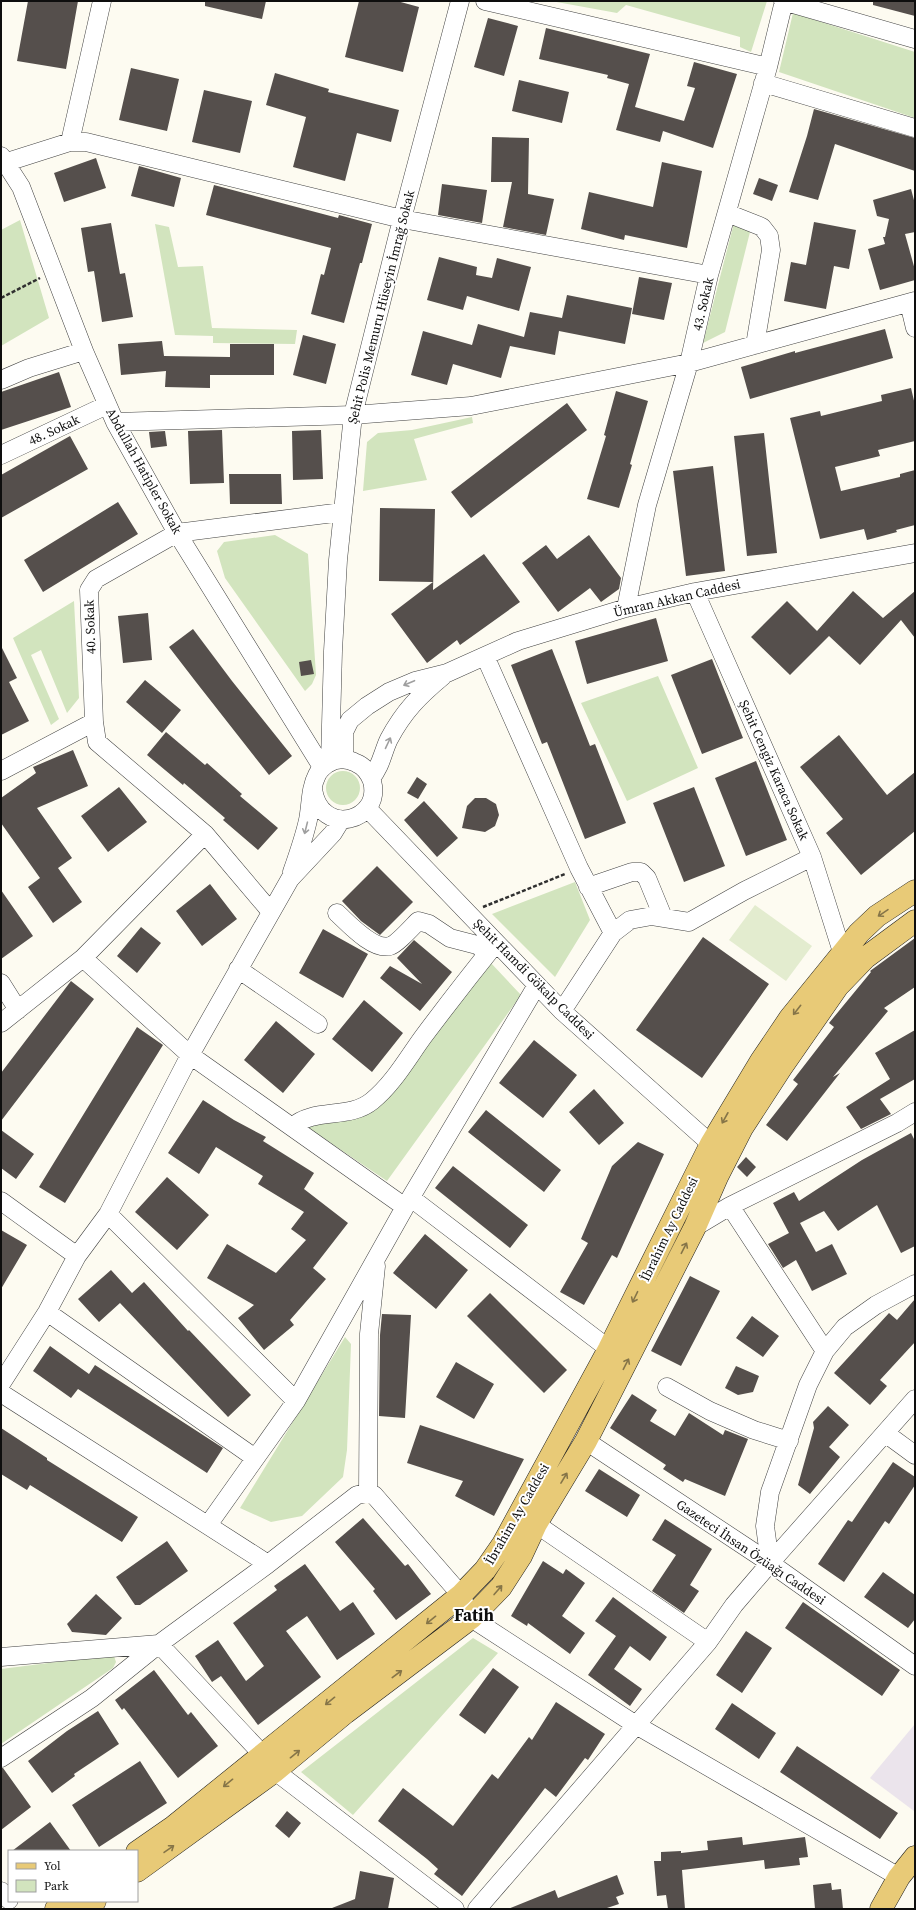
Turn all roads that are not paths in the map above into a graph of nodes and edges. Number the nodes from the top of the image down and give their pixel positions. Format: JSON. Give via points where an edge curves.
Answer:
{"nodes":[{"id":1,"x":102,"y":1,"type":"edge"},
{"id":2,"x":460,"y":1,"type":"edge"},
{"id":3,"x":485,"y":1,"type":"edge"},
{"id":4,"x":784,"y":1,"type":"edge"},
{"id":5,"x":915,"y":39,"type":"edge"},
{"id":6,"x":766,"y":75,"type":"junction"},
{"id":7,"x":915,"y":128,"type":"edge"},
{"id":8,"x":70,"y":142,"type":"junction"},
{"id":9,"x":2,"y":160,"type":"edge"},
{"id":10,"x":727,"y":213,"type":"junction"},
{"id":11,"x":402,"y":219,"type":"junction"},
{"id":12,"x":709,"y":275,"type":"junction"},
{"id":13,"x":912,"y":302,"type":"edge"},
{"id":14,"x":915,"y":328,"type":"edge"},
{"id":15,"x":755,"y":345,"type":"junction"},
{"id":16,"x":84,"y":351,"type":"junction"},
{"id":17,"x":689,"y":363,"type":"junction"},
{"id":18,"x":1,"y":380,"type":"edge"},
{"id":19,"x":107,"y":405,"type":"junction"},
{"id":20,"x":353,"y":415,"type":"junction"},
{"id":21,"x":115,"y":422,"type":"junction"},
{"id":22,"x":1,"y":455,"type":"edge"},
{"id":23,"x":342,"y":512,"type":"junction"},
{"id":24,"x":177,"y":533,"type":"junction"},
{"id":25,"x":915,"y":553,"type":"edge"},
{"id":26,"x":695,"y":592,"type":"junction"},
{"id":27,"x":626,"y":608,"type":"junction"},
{"id":28,"x":485,"y":656,"type":"junction"},
{"id":29,"x":447,"y":673,"type":"junction"},
{"id":30,"x":94,"y":722,"type":"junction"},
{"id":31,"x":332,"y":763,"type":"junction"},
{"id":32,"x":1,"y":771,"type":"edge"},
{"id":33,"x":371,"y":778,"type":"junction"},
{"id":34,"x":313,"y":790,"type":"junction"},
{"id":35,"x":367,"y":808,"type":"junction"},
{"id":36,"x":341,"y":820,"type":"junction"},
{"id":37,"x":205,"y":834,"type":"junction"},
{"id":38,"x":812,"y":857,"type":"junction"},
{"id":39,"x":290,"y":879,"type":"junction"},
{"id":40,"x":588,"y":887,"type":"junction"},
{"id":41,"x":915,"y":891,"type":"edge"},
{"id":42,"x":271,"y":912,"type":"junction"},
{"id":43,"x":337,"y":912,"type":"dead end"},
{"id":44,"x":663,"y":917,"type":"junction"},
{"id":45,"x":915,"y":921,"type":"edge"},
{"id":46,"x":613,"y":933,"type":"junction"},
{"id":47,"x":492,"y":948,"type":"junction"},
{"id":48,"x":842,"y":952,"type":"junction"},
{"id":49,"x":83,"y":958,"type":"junction"},
{"id":50,"x":238,"y":969,"type":"junction"},
{"id":51,"x":1,"y":983,"type":"edge"},
{"id":52,"x":537,"y":985,"type":"junction"},
{"id":53,"x":18,"y":1010,"type":"junction"},
{"id":54,"x":562,"y":1011,"type":"junction"},
{"id":55,"x":1,"y":1023,"type":"edge"},
{"id":56,"x":318,"y":1024,"type":"dead end"},
{"id":57,"x":190,"y":1055,"type":"junction"},
{"id":58,"x":915,"y":1112,"type":"edge"},
{"id":59,"x":292,"y":1127,"type":"junction"},
{"id":60,"x":720,"y":1149,"type":"junction"},
{"id":61,"x":1,"y":1201,"type":"edge"},
{"id":62,"x":408,"y":1203,"type":"junction"},
{"id":63,"x":730,"y":1206,"type":"junction"},
{"id":64,"x":108,"y":1214,"type":"junction"},
{"id":65,"x":695,"y":1227,"type":"junction"},
{"id":66,"x":77,"y":1256,"type":"junction"},
{"id":67,"x":377,"y":1258,"type":"junction"},
{"id":68,"x":915,"y":1284,"type":"edge"},
{"id":69,"x":47,"y":1312,"type":"junction"},
{"id":70,"x":609,"y":1349,"type":"junction"},
{"id":71,"x":825,"y":1351,"type":"junction"},
{"id":72,"x":1,"y":1384,"type":"edge"},
{"id":73,"x":667,"y":1387,"type":"dead end"},
{"id":74,"x":1,"y":1393,"type":"edge"},
{"id":75,"x":915,"y":1399,"type":"edge"},
{"id":76,"x":296,"y":1401,"type":"junction"},
{"id":77,"x":885,"y":1433,"type":"junction"},
{"id":78,"x":586,"y":1441,"type":"junction"},
{"id":79,"x":789,"y":1441,"type":"junction"},
{"id":80,"x":915,"y":1455,"type":"edge"},
{"id":81,"x":256,"y":1458,"type":"junction"},
{"id":82,"x":368,"y":1493,"type":"junction"},
{"id":83,"x":536,"y":1524,"type":"junction"},
{"id":84,"x":208,"y":1525,"type":"junction"},
{"id":85,"x":770,"y":1563,"type":"junction"},
{"id":86,"x":268,"y":1564,"type":"junction"},
{"id":87,"x":461,"y":1595,"type":"junction"},
{"id":88,"x":471,"y":1618,"type":"junction"},
{"id":89,"x":708,"y":1642,"type":"junction"},
{"id":90,"x":159,"y":1644,"type":"junction"},
{"id":91,"x":1,"y":1657,"type":"edge"},
{"id":92,"x":915,"y":1666,"type":"edge"},
{"id":93,"x":636,"y":1725,"type":"junction"},
{"id":94,"x":1,"y":1758,"type":"edge"},
{"id":95,"x":269,"y":1763,"type":"junction"},
{"id":96,"x":138,"y":1851,"type":"edge"},
{"id":97,"x":915,"y":1857,"type":"edge"},
{"id":98,"x":138,"y":1870,"type":"edge"},
{"id":99,"x":899,"y":1877,"type":"junction"},
{"id":100,"x":66,"y":1902,"type":"edge"},
{"id":101,"x":94,"y":1902,"type":"edge"},
{"id":102,"x":56,"y":1909,"type":"edge"},
{"id":103,"x":84,"y":1909,"type":"edge"},
{"id":104,"x":456,"y":1909,"type":"edge"},
{"id":105,"x":477,"y":1909,"type":"edge"},
{"id":106,"x":881,"y":1909,"type":"edge"}],
"edges":[{"from":1,"to":8,"type":"street"},
{"from":2,"to":11,"type":"street","name":"Şehit Polis Memuru Hüseyin İmrağ Sokak"},
{"from":3,"to":6,"type":"street"},
{"from":4,"to":5,"type":"street"},
{"from":4,"to":6,"type":"street","name":"43. Sokak"},
{"from":6,"to":7,"type":"street"},
{"from":6,"to":10,"type":"street","name":"43. Sokak"},
{"from":8,"to":9,"type":"street"},
{"from":8,"to":11,"type":"street","via":[[86,142]]},
{"from":9,"to":16,"type":"street","name":"Abdullah Hatipler Sokak","via":[[21,187]]},
{"from":10,"to":12,"type":"street","name":"43. Sokak"},
{"from":10,"to":15,"type":"street","via":[[762,227],[769,236],[771,250]]},
{"from":11,"to":12,"type":"street"},
{"from":11,"to":20,"type":"street","name":"Şehit Polis Memuru Hüseyin İmrağ Sokak"},
{"from":12,"to":17,"type":"street","name":"43. Sokak"},
{"from":13,"to":14,"type":"street"},
{"from":13,"to":15,"type":"street"},
{"from":15,"to":17,"type":"street"},
{"from":16,"to":18,"type":"street"},
{"from":16,"to":19,"type":"street","name":"Abdullah Hatipler Sokak"},
{"from":17,"to":20,"type":"street","via":[[471,406]]},
{"from":17,"to":27,"type":"street","name":"43. Sokak","via":[[647,506]]},
{"from":19,"to":21,"type":"street","name":"Abdullah Hatipler Sokak"},
{"from":19,"to":22,"type":"street","name":"48. Sokak"},
{"from":20,"to":21,"type":"street"},
{"from":20,"to":23,"type":"street","name":"Şehit Polis Memuru Hüseyin İmrağ Sokak"},
{"from":21,"to":24,"type":"street","name":"Abdullah Hatipler Sokak"},
{"from":23,"to":24,"type":"street"},
{"from":23,"to":31,"type":"street","name":"Şehit Polis Memuru Hüseyin İmrağ Sokak","via":[[333,651]]},
{"from":24,"to":30,"type":"street","name":"40. Sokak","via":[[96,579],[89,590]]},
{"from":24,"to":31,"type":"street","name":"Abdullah Hatipler Sokak"},
{"from":25,"to":26,"type":"street","name":"Ümran Akkan Caddesi"},
{"from":26,"to":27,"type":"street","name":"Ümran Akkan Caddesi"},
{"from":26,"to":38,"type":"street","name":"Şehit Cengiz Karaca Sokak"},
{"from":27,"to":28,"type":"street","name":"Ümran Akkan Caddesi","via":[[518,641]]},
{"from":28,"to":29,"type":"street","name":"Ümran Akkan Caddesi"},
{"from":28,"to":40,"type":"street"},
{"from":29,"to":31,"type":"street","one_way":true,"via":[[415,681],[388,692],[367,706],[350,720]]},
{"from":33,"to":29,"type":"street","one_way":true,"via":[[403,715],[425,691]]},
{"from":30,"to":32,"type":"street"},
{"from":30,"to":37,"type":"street","name":"40. Sokak","via":[[97,742]]},
{"from":31,"to":33,"type":"street","via":[[360,765]]},
{"from":31,"to":34,"type":"street","via":[[317,774]]},
{"from":33,"to":35,"type":"street","via":[[373,794]]},
{"from":34,"to":36,"type":"street","via":[[318,807],[332,818]]},
{"from":34,"to":39,"type":"street","one_way":true,"via":[[306,830]]},
{"from":35,"to":36,"type":"street","via":[[355,818]]},
{"from":35,"to":47,"type":"street","name":"Şehit Hamdi Gökalp Caddesi","via":[[467,913]]},
{"from":36,"to":39,"type":"street","via":[[333,833]]},
{"from":37,"to":42,"type":"street","name":"40. Sokak"},
{"from":37,"to":49,"type":"street"},
{"from":38,"to":44,"type":"street","via":[[689,922]]},
{"from":38,"to":48,"type":"street","name":"Şehit Cengiz Karaca Sokak"},
{"from":39,"to":42,"type":"street"},
{"from":40,"to":44,"type":"street","via":[[632,872],[642,872]]},
{"from":40,"to":46,"type":"street"},
{"from":41,"to":48,"type":"main road","name":"İbrahim Ay Caddesi","one_way":true,"via":[[877,916]]},
{"from":42,"to":50,"type":"street"},
{"from":43,"to":47,"type":"street","via":[[367,940],[383,947],[391,946],[418,921],[429,924],[450,938]]},
{"from":44,"to":46,"type":"street","via":[[630,920]]},
{"from":45,"to":60,"type":"main road","name":"İbrahim Ay Caddesi","via":[[865,958],[838,986],[742,1128]]},
{"from":46,"to":54,"type":"street"},
{"from":47,"to":52,"type":"street","name":"Şehit Hamdi Gökalp Caddesi"},
{"from":47,"to":59,"type":"street","via":[[385,1089],[371,1102],[358,1109],[308,1117]]},
{"from":48,"to":60,"type":"main road","name":"İbrahim Ay Caddesi","one_way":true,"via":[[760,1061]]},
{"from":49,"to":53,"type":"street"},
{"from":49,"to":57,"type":"street"},
{"from":50,"to":56,"type":"street"},
{"from":50,"to":57,"type":"street"},
{"from":51,"to":53,"type":"street"},
{"from":52,"to":54,"type":"street","name":"Şehit Hamdi Gökalp Caddesi"},
{"from":52,"to":62,"type":"street"},
{"from":53,"to":55,"type":"street"},
{"from":54,"to":60,"type":"street","name":"Şehit Hamdi Gökalp Caddesi"},
{"from":57,"to":59,"type":"street"},
{"from":57,"to":64,"type":"street"},
{"from":58,"to":63,"type":"street"},
{"from":59,"to":62,"type":"street"},
{"from":60,"to":65,"type":"main road","name":"İbrahim Ay Caddesi"},
{"from":60,"to":70,"type":"main road","name":"İbrahim Ay Caddesi","one_way":true},
{"from":61,"to":66,"type":"street"},
{"from":62,"to":67,"type":"street"},
{"from":62,"to":70,"type":"street"},
{"from":63,"to":65,"type":"street"},
{"from":63,"to":71,"type":"street"},
{"from":64,"to":66,"type":"street"},
{"from":64,"to":76,"type":"street"},
{"from":78,"to":65,"type":"main road","name":"İbrahim Ay Caddesi","one_way":true},
{"from":66,"to":69,"type":"street"},
{"from":67,"to":76,"type":"street"},
{"from":67,"to":82,"type":"street","via":[[369,1334]]},
{"from":68,"to":71,"type":"street","via":[[876,1305],[845,1327]]},
{"from":69,"to":72,"type":"street"},
{"from":69,"to":81,"type":"street"},
{"from":70,"to":87,"type":"main road","name":"İbrahim Ay Caddesi","via":[[503,1544],[485,1570]]},
{"from":71,"to":79,"type":"street","via":[[808,1385]]},
{"from":73,"to":79,"type":"street","via":[[710,1411],[754,1430]]},
{"from":74,"to":84,"type":"street"},
{"from":75,"to":77,"type":"street"},
{"from":76,"to":81,"type":"street"},
{"from":77,"to":80,"type":"street"},
{"from":77,"to":85,"type":"street"},
{"from":83,"to":78,"type":"main road","name":"İbrahim Ay Caddesi","one_way":true},
{"from":78,"to":85,"type":"street","name":"Gazeteci İhsan Özüağı Caddesi"},
{"from":79,"to":85,"type":"street","via":[[770,1492],[767,1508],[765,1526]]},
{"from":81,"to":84,"type":"street"},
{"from":82,"to":86,"type":"street","via":[[357,1495]]},
{"from":82,"to":87,"type":"street","via":[[374,1495]]},
{"from":88,"to":83,"type":"main road","name":"İbrahim Ay Caddesi","one_way":true,"via":[[501,1587],[521,1556]]},
{"from":83,"to":89,"type":"street"},
{"from":84,"to":86,"type":"street"},
{"from":85,"to":89,"type":"street"},
{"from":85,"to":92,"type":"street","name":"Gazeteci İhsan Özüağı Caddesi"},
{"from":86,"to":90,"type":"street"},
{"from":87,"to":88,"type":"street"},
{"from":87,"to":95,"type":"main road","name":"İbrahim Ay Caddesi","one_way":true},
{"from":88,"to":93,"type":"street"},
{"from":95,"to":88,"type":"main road","name":"İbrahim Ay Caddesi","one_way":true,"via":[[345,1713]]},
{"from":89,"to":93,"type":"street"},
{"from":90,"to":91,"type":"street"},
{"from":90,"to":94,"type":"street","via":[[92,1698]]},
{"from":90,"to":95,"type":"street"},
{"from":93,"to":99,"type":"street"},
{"from":93,"to":105,"type":"street"},
{"from":95,"to":96,"type":"main road","one_way":true},
{"from":98,"to":95,"type":"main road","one_way":true},
{"from":95,"to":104,"type":"street"},
{"from":97,"to":99,"type":"main road"},
{"from":99,"to":106,"type":"main road"},
{"from":100,"to":102,"type":"main road"},
{"from":101,"to":103,"type":"main road"}]}
